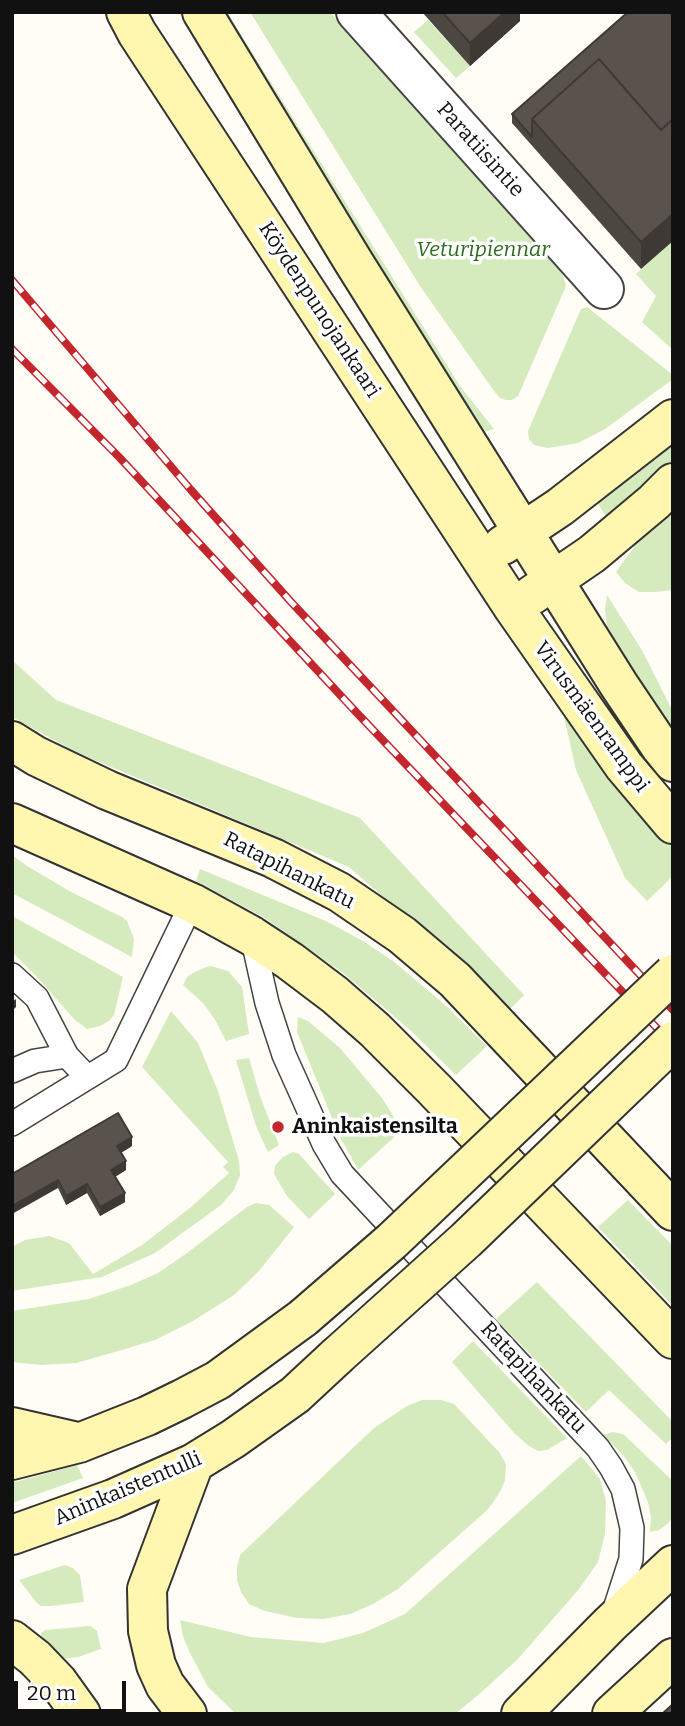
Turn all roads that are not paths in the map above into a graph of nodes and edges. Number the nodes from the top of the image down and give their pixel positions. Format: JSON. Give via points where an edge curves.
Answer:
{"nodes":[{"id":1,"x":126,"y":12,"type":"edge"},
{"id":2,"x":202,"y":12,"type":"edge"},
{"id":3,"x":356,"y":12,"type":"edge"},
{"id":4,"x":604,"y":289,"type":"dead end"},
{"id":5,"x":673,"y":419,"type":"edge"},
{"id":6,"x":673,"y":483,"type":"edge"},
{"id":7,"x":523,"y":532,"type":"junction"},
{"id":8,"x":481,"y":559,"type":"junction"},
{"id":9,"x":553,"y":580,"type":"junction"},
{"id":10,"x":513,"y":607,"type":"junction"},
{"id":11,"x":12,"y":741,"type":"edge"},
{"id":12,"x":673,"y":762,"type":"edge"},
{"id":13,"x":12,"y":823,"type":"edge"},
{"id":14,"x":673,"y":824,"type":"edge"},
{"id":15,"x":192,"y":903,"type":"junction"},
{"id":16,"x":253,"y":936,"type":"junction"},
{"id":17,"x":673,"y":974,"type":"edge"},
{"id":18,"x":12,"y":975,"type":"edge"},
{"id":19,"x":673,"y":1041,"type":"edge"},
{"id":20,"x":67,"y":1056,"type":"junction"},
{"id":21,"x":12,"y":1072,"type":"edge"},
{"id":22,"x":87,"y":1077,"type":"junction"},
{"id":23,"x":12,"y":1124,"type":"edge"},
{"id":24,"x":673,"y":1211,"type":"edge"},
{"id":25,"x":673,"y":1339,"type":"edge"},
{"id":26,"x":12,"y":1427,"type":"edge"},
{"id":27,"x":79,"y":1443,"type":"junction"},
{"id":28,"x":12,"y":1460,"type":"edge"},
{"id":29,"x":194,"y":1463,"type":"junction"},
{"id":30,"x":12,"y":1535,"type":"edge"},
{"id":31,"x":673,"y":1565,"type":"edge"},
{"id":32,"x":610,"y":1624,"type":"junction"},
{"id":33,"x":12,"y":1640,"type":"edge"},
{"id":34,"x":673,"y":1658,"type":"edge"},
{"id":35,"x":81,"y":1714,"type":"edge"},
{"id":36,"x":187,"y":1714,"type":"edge"},
{"id":37,"x":521,"y":1714,"type":"edge"},
{"id":38,"x":612,"y":1714,"type":"edge"}],
"edges":[{"from":1,"to":8,"type":"main road","name":"Köydenpunojankaari"},
{"from":2,"to":7,"type":"main road"},
{"from":3,"to":4,"type":"street","name":"Paratiisintie"},
{"from":5,"to":7,"type":"main road"},
{"from":6,"to":9,"type":"main road","via":[[592,554]]},
{"from":7,"to":8,"type":"main road"},
{"from":7,"to":9,"type":"main road"},
{"from":8,"to":10,"type":"main road","name":"Köydenpunojankaari"},
{"from":9,"to":10,"type":"main road"},
{"from":9,"to":12,"type":"main road","name":"Virusmäenramppi"},
{"from":10,"to":14,"type":"main road","name":"Virusmäenramppi","via":[[624,766]]},
{"from":11,"to":24,"type":"main road","name":"Ratapihankatu","via":[[107,790],[273,858],[338,892],[402,935],[455,979]]},
{"from":13,"to":15,"type":"main road"},
{"from":15,"to":16,"type":"main road"},
{"from":15,"to":22,"type":"lane","via":[[116,1060]]},
{"from":16,"to":25,"type":"main road","via":[[375,1030]]},
{"from":16,"to":32,"type":"lane","name":"Ratapihankatu","via":[[284,1055],[342,1174],[598,1448],[623,1489],[632,1528],[631,1559]]},
{"from":17,"to":27,"type":"main road","bridge":true,"via":[[392,1241],[303,1318],[218,1380]]},
{"from":18,"to":20,"type":"lane","via":[[37,998]]},
{"from":19,"to":29,"type":"main road","name":"Aninkaistentulli","bridge":true,"via":[[466,1240],[295,1395]]},
{"from":20,"to":21,"type":"lane","via":[[35,1061]]},
{"from":20,"to":22,"type":"lane"},
{"from":22,"to":23,"type":"lane"},
{"from":26,"to":27,"type":"main road"},
{"from":27,"to":28,"type":"main road"},
{"from":29,"to":30,"type":"main road","name":"Aninkaistentulli","via":[[113,1499]]},
{"from":29,"to":36,"type":"main road","via":[[147,1589],[148,1631],[156,1665]]},
{"from":31,"to":32,"type":"main road"},
{"from":32,"to":37,"type":"main road"},
{"from":33,"to":35,"type":"main road","via":[[35,1657]]},
{"from":34,"to":38,"type":"main road"}]}
